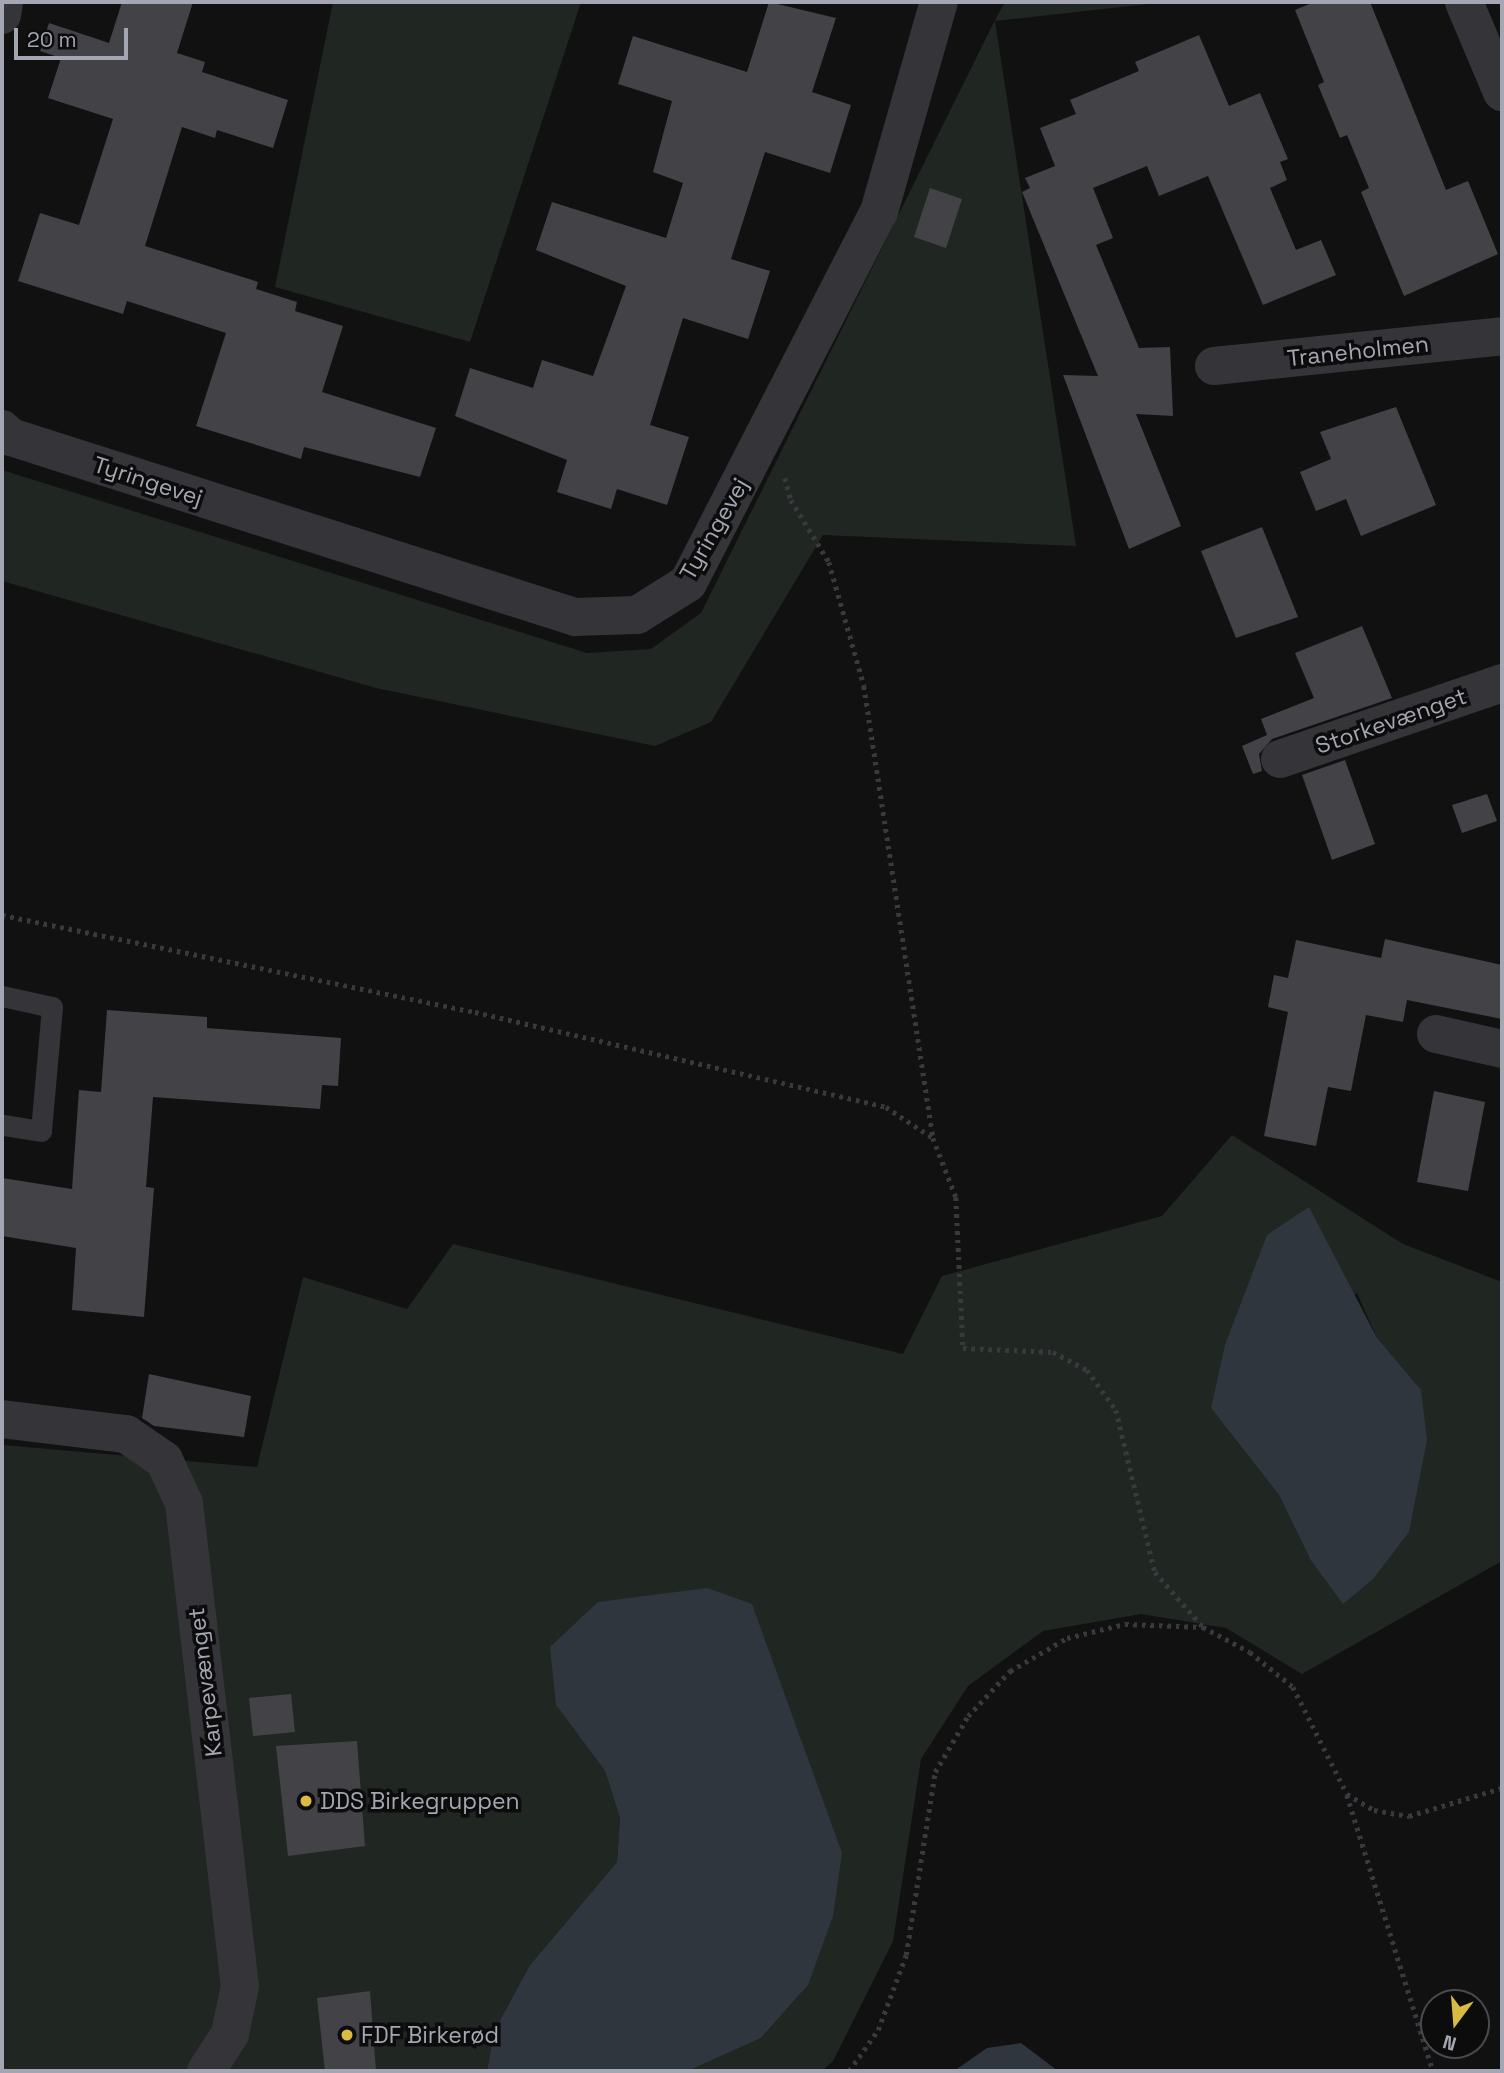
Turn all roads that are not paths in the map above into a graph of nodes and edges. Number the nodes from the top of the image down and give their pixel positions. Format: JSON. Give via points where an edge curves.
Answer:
{"nodes":[{"id":1,"x":4,"y":2,"type":"edge"},
{"id":2,"x":939,"y":2,"type":"edge"},
{"id":3,"x":1464,"y":2,"type":"edge"},
{"id":4,"x":2,"y":15,"type":"edge"},
{"id":5,"x":1502,"y":92,"type":"edge"},
{"id":6,"x":1502,"y":335,"type":"edge"},
{"id":7,"x":1214,"y":366,"type":"dead end"},
{"id":8,"x":2,"y":429,"type":"edge"},
{"id":9,"x":1502,"y":683,"type":"edge"},
{"id":10,"x":1280,"y":759,"type":"dead end"},
{"id":11,"x":2,"y":996,"type":"edge"},
{"id":12,"x":1436,"y":1034,"type":"dead end"},
{"id":13,"x":1502,"y":1049,"type":"edge"},
{"id":14,"x":2,"y":1125,"type":"edge"},
{"id":15,"x":2,"y":1419,"type":"edge"},
{"id":16,"x":206,"y":2071,"type":"edge"}],
"edges":[{"from":1,"to":4,"type":"street"},
{"from":2,"to":8,"type":"street","name":"Tyringevej","via":[[879,212],[688,583],[638,615],[575,617],[11,437]]},
{"from":3,"to":5,"type":"street"},
{"from":6,"to":7,"type":"street","name":"Traneholmen"},
{"from":9,"to":10,"type":"street","name":"Storkevænget"},
{"from":11,"to":14,"type":"lane","via":[[52,1007],[41,1131]]},
{"from":12,"to":13,"type":"street"},
{"from":15,"to":16,"type":"street","name":"Karpevænget","via":[[126,1434],[164,1460],[184,1503],[240,1986],[230,2034]]}]}
